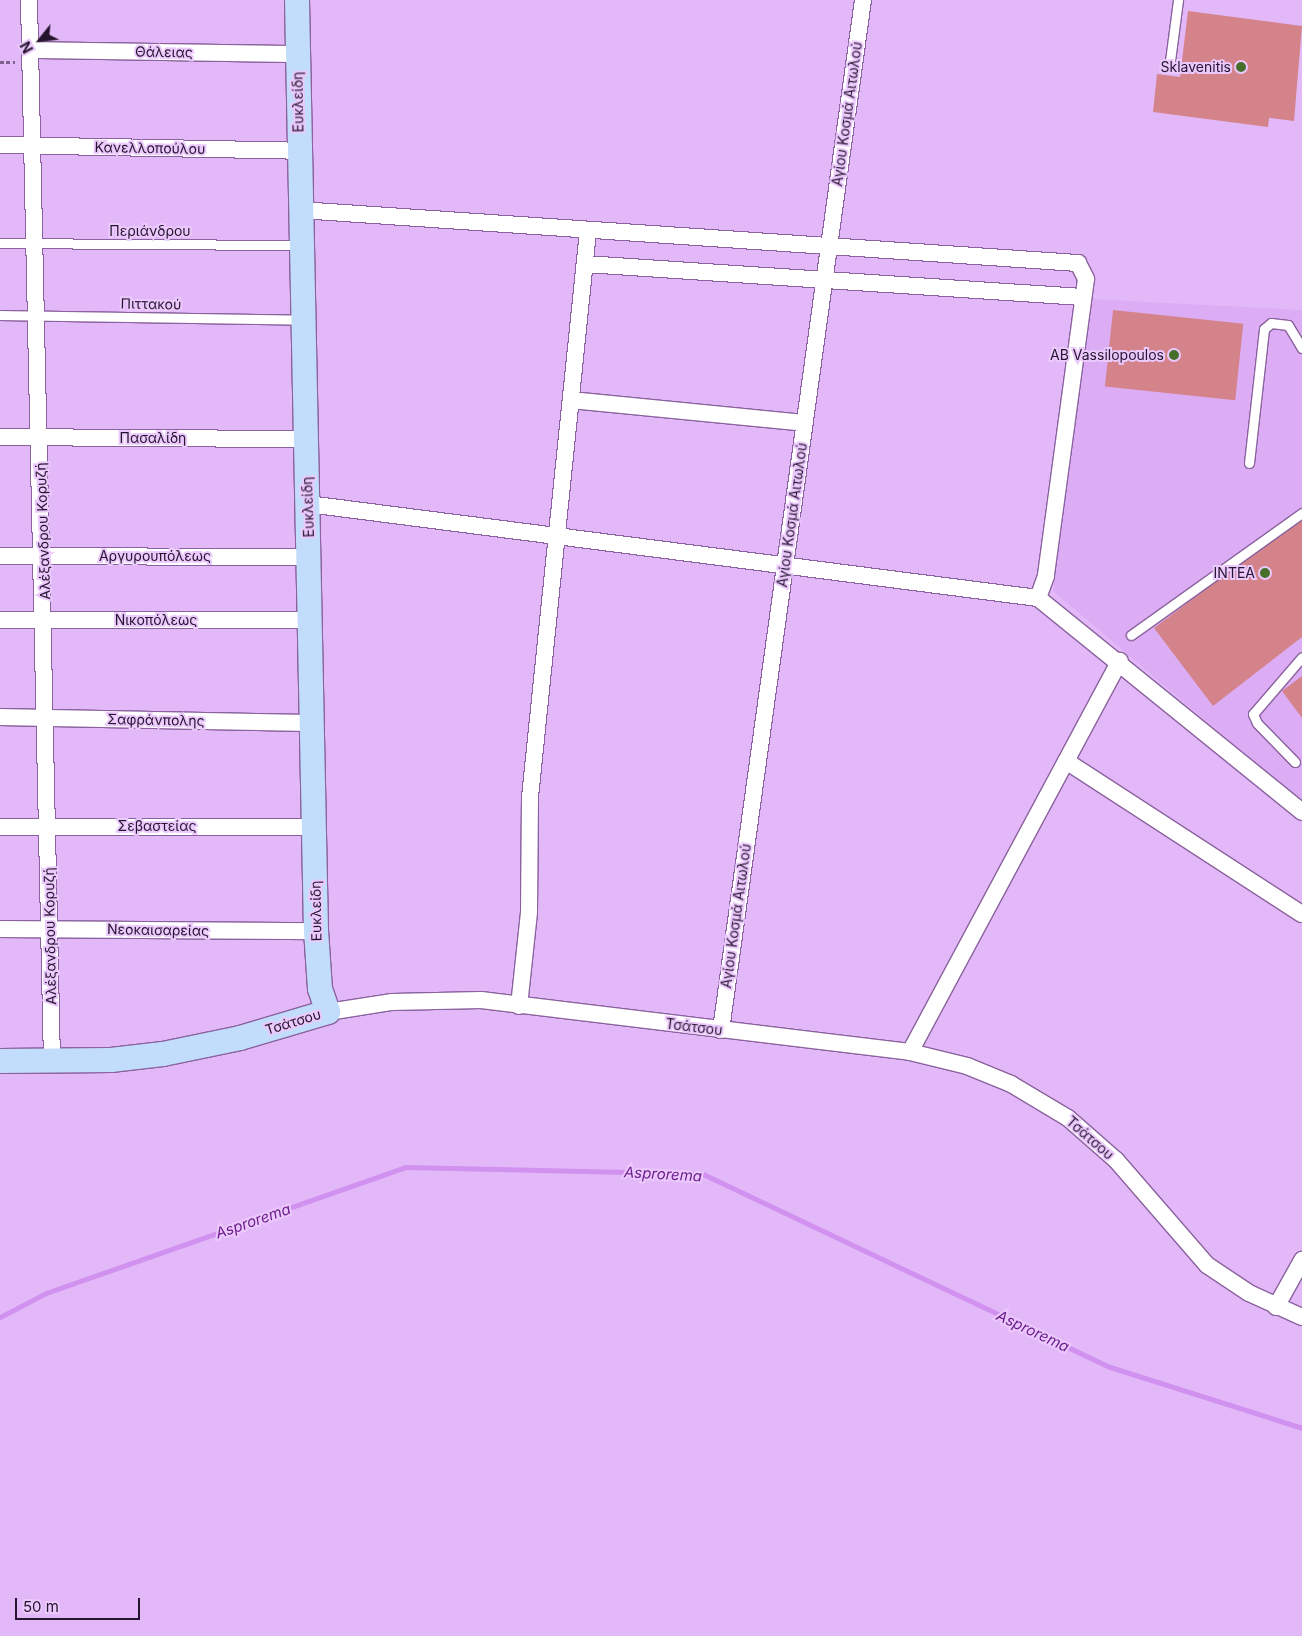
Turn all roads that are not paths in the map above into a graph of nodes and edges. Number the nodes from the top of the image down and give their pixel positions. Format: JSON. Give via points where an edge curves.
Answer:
{"nodes":[{"id":1,"x":29,"y":0,"type":"edge"},
{"id":2,"x":297,"y":0,"type":"edge"},
{"id":3,"x":863,"y":0,"type":"edge"},
{"id":4,"x":1178,"y":0,"type":"edge"},
{"id":5,"x":31,"y":50,"type":"junction"},
{"id":6,"x":298,"y":54,"type":"junction"},
{"id":7,"x":1170,"y":62,"type":"dead end"},
{"id":8,"x":0,"y":145,"type":"edge"},
{"id":9,"x":33,"y":146,"type":"junction"},
{"id":10,"x":299,"y":151,"type":"junction"},
{"id":11,"x":300,"y":210,"type":"junction"},
{"id":12,"x":588,"y":231,"type":"junction"},
{"id":13,"x":0,"y":243,"type":"edge"},
{"id":14,"x":35,"y":244,"type":"junction"},
{"id":15,"x":300,"y":245,"type":"junction"},
{"id":16,"x":829,"y":246,"type":"junction"},
{"id":17,"x":585,"y":264,"type":"junction"},
{"id":18,"x":824,"y":280,"type":"junction"},
{"id":19,"x":1083,"y":297,"type":"junction"},
{"id":20,"x":0,"y":315,"type":"edge"},
{"id":21,"x":36,"y":316,"type":"junction"},
{"id":22,"x":302,"y":320,"type":"junction"},
{"id":23,"x":1302,"y":348,"type":"edge"},
{"id":24,"x":571,"y":400,"type":"junction"},
{"id":25,"x":804,"y":423,"type":"junction"},
{"id":26,"x":0,"y":437,"type":"edge"},
{"id":27,"x":40,"y":438,"type":"junction"},
{"id":28,"x":305,"y":439,"type":"junction"},
{"id":29,"x":1249,"y":463,"type":"dead end"},
{"id":30,"x":308,"y":504,"type":"junction"},
{"id":31,"x":1302,"y":513,"type":"edge"},
{"id":32,"x":557,"y":536,"type":"junction"},
{"id":33,"x":0,"y":556,"type":"edge"},
{"id":34,"x":43,"y":556,"type":"junction"},
{"id":35,"x":310,"y":557,"type":"junction"},
{"id":36,"x":785,"y":564,"type":"junction"},
{"id":37,"x":1038,"y":598,"type":"junction"},
{"id":38,"x":0,"y":620,"type":"edge"},
{"id":39,"x":45,"y":620,"type":"junction"},
{"id":40,"x":312,"y":620,"type":"junction"},
{"id":41,"x":1131,"y":635,"type":"dead end"},
{"id":42,"x":1302,"y":657,"type":"edge"},
{"id":43,"x":1120,"y":661,"type":"junction"},
{"id":44,"x":0,"y":717,"type":"edge"},
{"id":45,"x":47,"y":717,"type":"junction"},
{"id":46,"x":313,"y":723,"type":"junction"},
{"id":47,"x":1066,"y":761,"type":"junction"},
{"id":48,"x":1295,"y":762,"type":"dead end"},
{"id":49,"x":1302,"y":812,"type":"edge"},
{"id":50,"x":47,"y":826,"type":"junction"},
{"id":51,"x":314,"y":826,"type":"junction"},
{"id":52,"x":0,"y":827,"type":"edge"},
{"id":53,"x":1302,"y":914,"type":"edge"},
{"id":54,"x":0,"y":929,"type":"edge"},
{"id":55,"x":50,"y":929,"type":"junction"},
{"id":56,"x":316,"y":931,"type":"junction"},
{"id":57,"x":519,"y":1006,"type":"junction"},
{"id":58,"x":328,"y":1012,"type":"junction"},
{"id":59,"x":721,"y":1030,"type":"junction"},
{"id":60,"x":910,"y":1052,"type":"junction"},
{"id":61,"x":0,"y":1061,"type":"edge"},
{"id":62,"x":52,"y":1062,"type":"junction"},
{"id":63,"x":1302,"y":1260,"type":"edge"},
{"id":64,"x":1276,"y":1307,"type":"junction"},
{"id":65,"x":1302,"y":1317,"type":"edge"}],
"edges":[{"from":1,"to":5,"type":"street","name":"Αλέξανδρου Κορυζή"},
{"from":2,"to":6,"type":"street","name":"Ευκλείδη"},
{"from":3,"to":16,"type":"street","name":"Αγίου Κοσμά Αιτωλού"},
{"from":4,"to":7,"type":"lane"},
{"from":5,"to":6,"type":"street","name":"Θάλειας"},
{"from":5,"to":9,"type":"street","name":"Αλέξανδρου Κορυζή"},
{"from":6,"to":10,"type":"street","name":"Ευκλείδη"},
{"from":8,"to":9,"type":"street","name":"Κανελλοπούλου"},
{"from":9,"to":10,"type":"street","name":"Κανελλοπούλου"},
{"from":9,"to":14,"type":"street","name":"Αλέξανδρου Κορυζή"},
{"from":10,"to":11,"type":"street","name":"Ευκλείδη"},
{"from":11,"to":12,"type":"street"},
{"from":11,"to":15,"type":"street","name":"Ευκλείδη"},
{"from":12,"to":16,"type":"street"},
{"from":12,"to":17,"type":"street"},
{"from":13,"to":14,"type":"lane","name":"Περιάνδρου"},
{"from":14,"to":15,"type":"lane","name":"Περιάνδρου"},
{"from":14,"to":21,"type":"street","name":"Αλέξανδρου Κορυζή"},
{"from":15,"to":22,"type":"street","name":"Ευκλείδη"},
{"from":16,"to":18,"type":"street","name":"Αγίου Κοσμά Αιτωλού"},
{"from":16,"to":19,"type":"street","via":[[1075,262],[1085,274]]},
{"from":17,"to":18,"type":"street"},
{"from":17,"to":24,"type":"street"},
{"from":18,"to":19,"type":"street"},
{"from":18,"to":25,"type":"street","name":"Αγίου Κοσμά Αιτωλού"},
{"from":19,"to":37,"type":"street","via":[[1046,576]]},
{"from":20,"to":21,"type":"lane","name":"Πιττακού"},
{"from":21,"to":22,"type":"lane","name":"Πιττακού"},
{"from":21,"to":27,"type":"street","name":"Αλέξανδρου Κορυζή"},
{"from":22,"to":28,"type":"street","name":"Ευκλείδη"},
{"from":23,"to":29,"type":"lane","via":[[1288,325],[1271,323],[1264,329]]},
{"from":24,"to":25,"type":"street"},
{"from":24,"to":32,"type":"street"},
{"from":25,"to":36,"type":"street","name":"Αγίου Κοσμά Αιτωλού"},
{"from":26,"to":27,"type":"street","name":"Πασαλίδη"},
{"from":27,"to":28,"type":"street","name":"Πασαλίδη"},
{"from":27,"to":34,"type":"street","name":"Αλέξανδρου Κορυζή"},
{"from":28,"to":30,"type":"street","name":"Ευκλείδη"},
{"from":30,"to":32,"type":"street"},
{"from":30,"to":35,"type":"street","name":"Ευκλείδη"},
{"from":31,"to":41,"type":"lane"},
{"from":32,"to":36,"type":"street"},
{"from":32,"to":57,"type":"street","via":[[530,798],[529,912]]},
{"from":33,"to":34,"type":"street","name":"Αργυρουπόλεως"},
{"from":34,"to":35,"type":"street","name":"Αργυρουπόλεως"},
{"from":34,"to":39,"type":"street","name":"Αλέξανδρου Κορυζή"},
{"from":35,"to":40,"type":"street","name":"Ευκλείδη"},
{"from":36,"to":37,"type":"street"},
{"from":36,"to":59,"type":"street","name":"Αγίου Κοσμά Αιτωλού"},
{"from":37,"to":43,"type":"street"},
{"from":38,"to":39,"type":"street","name":"Νικοπόλεως"},
{"from":39,"to":40,"type":"street","name":"Νικοπόλεως"},
{"from":39,"to":45,"type":"street","name":"Αλέξανδρου Κορυζή"},
{"from":40,"to":46,"type":"street","name":"Ευκλείδη"},
{"from":42,"to":48,"type":"lane","via":[[1253,714],[1256,723]]},
{"from":43,"to":47,"type":"street"},
{"from":43,"to":49,"type":"street"},
{"from":44,"to":45,"type":"street","name":"Σαφράνπολης"},
{"from":45,"to":46,"type":"street","name":"Σαφράνπολης"},
{"from":45,"to":50,"type":"street","name":"Αλέξανδρου Κορυζή"},
{"from":46,"to":51,"type":"street","name":"Ευκλείδη"},
{"from":47,"to":53,"type":"street"},
{"from":47,"to":60,"type":"street"},
{"from":50,"to":51,"type":"street","name":"Σεβαστείας"},
{"from":50,"to":52,"type":"street","name":"Σεβαστείας"},
{"from":50,"to":55,"type":"street","name":"Αλέξανδρου Κορυζή"},
{"from":51,"to":56,"type":"street","name":"Ευκλείδη"},
{"from":54,"to":55,"type":"street","name":"Νεοκαισαρείας"},
{"from":55,"to":56,"type":"street","name":"Νεοκαισαρείας"},
{"from":55,"to":62,"type":"street","name":"Αλέξανδρου Κορυζή"},
{"from":56,"to":58,"type":"street","name":"Ευκλείδη","via":[[320,989]]},
{"from":57,"to":58,"type":"street","name":"Τσάτσου","via":[[445,998]]},
{"from":57,"to":59,"type":"street","name":"Τσάτσου"},
{"from":58,"to":62,"type":"street","name":"Τσάτσου","via":[[240,1038],[163,1054]]},
{"from":59,"to":60,"type":"street","name":"Τσάτσου"},
{"from":60,"to":64,"type":"street","name":"Τσάτσου","via":[[987,1073],[1068,1118],[1116,1160],[1200,1258],[1231,1283]]},
{"from":61,"to":62,"type":"street","name":"Τσάτσου"},
{"from":63,"to":64,"type":"street"},
{"from":64,"to":65,"type":"street","name":"Τσάτσου"}]}
